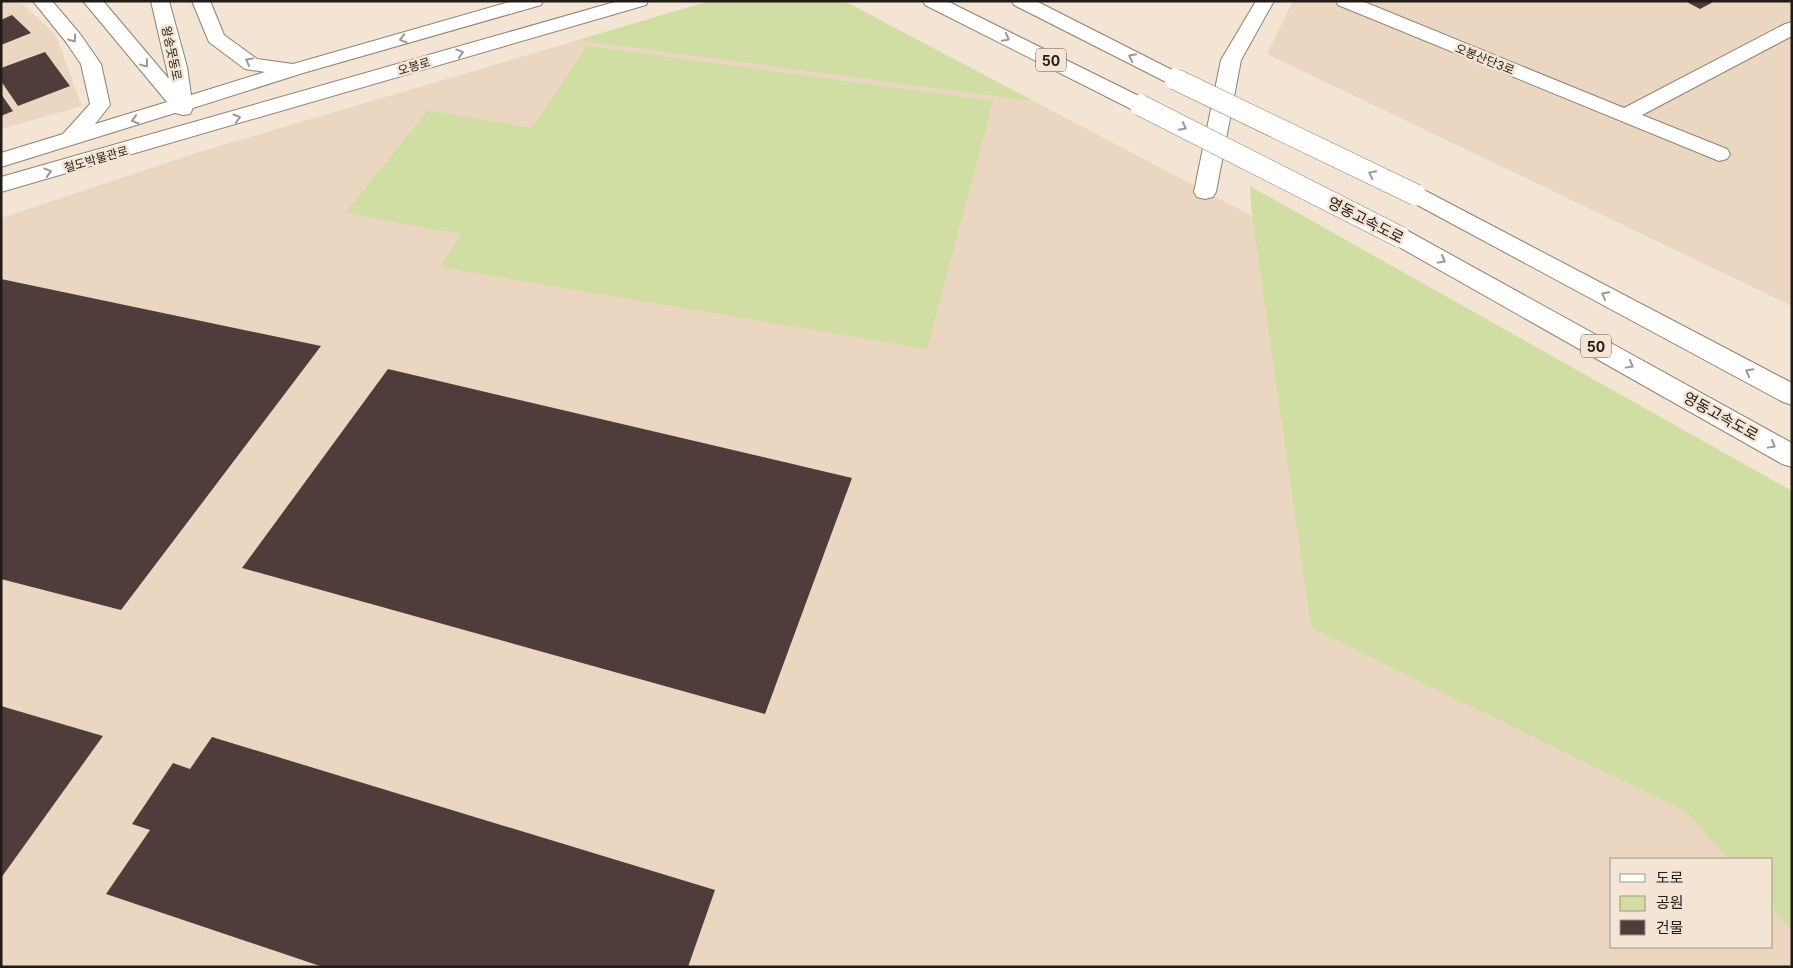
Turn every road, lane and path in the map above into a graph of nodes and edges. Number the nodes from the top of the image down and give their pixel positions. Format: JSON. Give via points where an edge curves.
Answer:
{"nodes":[{"id":1,"x":42,"y":1,"type":"edge"},
{"id":2,"x":92,"y":1,"type":"edge"},
{"id":3,"x":201,"y":1,"type":"edge"},
{"id":4,"x":534,"y":1,"type":"edge"},
{"id":5,"x":639,"y":1,"type":"edge"},
{"id":6,"x":932,"y":1,"type":"edge"},
{"id":7,"x":1021,"y":1,"type":"edge"},
{"id":8,"x":1265,"y":1,"type":"edge"},
{"id":9,"x":1345,"y":1,"type":"edge"},
{"id":10,"x":160,"y":2,"type":"edge"},
{"id":11,"x":1792,"y":28,"type":"edge"},
{"id":12,"x":296,"y":69,"type":"junction"},
{"id":13,"x":181,"y":105,"type":"junction"},
{"id":14,"x":1624,"y":116,"type":"junction"},
{"id":15,"x":190,"y":132,"type":"junction"},
{"id":16,"x":68,"y":141,"type":"junction"},
{"id":17,"x":1719,"y":154,"type":"dead end"},
{"id":18,"x":1,"y":160,"type":"edge"},
{"id":19,"x":1,"y":185,"type":"edge"},
{"id":20,"x":1205,"y":192,"type":"dead end"},
{"id":21,"x":1792,"y":395,"type":"edge"},
{"id":22,"x":1792,"y":456,"type":"edge"}],
"edges":[{"from":1,"to":16,"type":"main road","one_way":true,"via":[[91,64],[100,105]]},
{"from":2,"to":13,"type":"main road","name":"왕송못동로","one_way":true},
{"from":12,"to":3,"type":"main road","one_way":true,"via":[[252,65],[216,38]]},
{"from":4,"to":12,"type":"main road","name":"오봉로","one_way":true},
{"from":15,"to":5,"type":"main road","name":"오봉로","one_way":true},
{"from":6,"to":22,"type":"main road","name":"영동고속도로","number":"50","one_way":true,"bridge":true,"via":[[1400,237]]},
{"from":21,"to":7,"type":"main road","number":"50","one_way":true,"bridge":true,"via":[[1416,195]]},
{"from":8,"to":20,"type":"main road","via":[[1231,60]]},
{"from":9,"to":14,"type":"main road","name":"오봉산단3로"},
{"from":10,"to":13,"type":"main road","name":"왕송못동로","via":[[177,66]]},
{"from":11,"to":14,"type":"main road"},
{"from":12,"to":13,"type":"main road","name":"오봉로"},
{"from":13,"to":15,"type":"main road","name":"왕송못동로"},
{"from":13,"to":16,"type":"main road","name":"철도박물관로","one_way":true},
{"from":14,"to":17,"type":"main road","name":"오봉산단3로"},
{"from":19,"to":15,"type":"main road","name":"철도박물관로","one_way":true},
{"from":16,"to":18,"type":"main road","name":"철도박물관로"}]}
